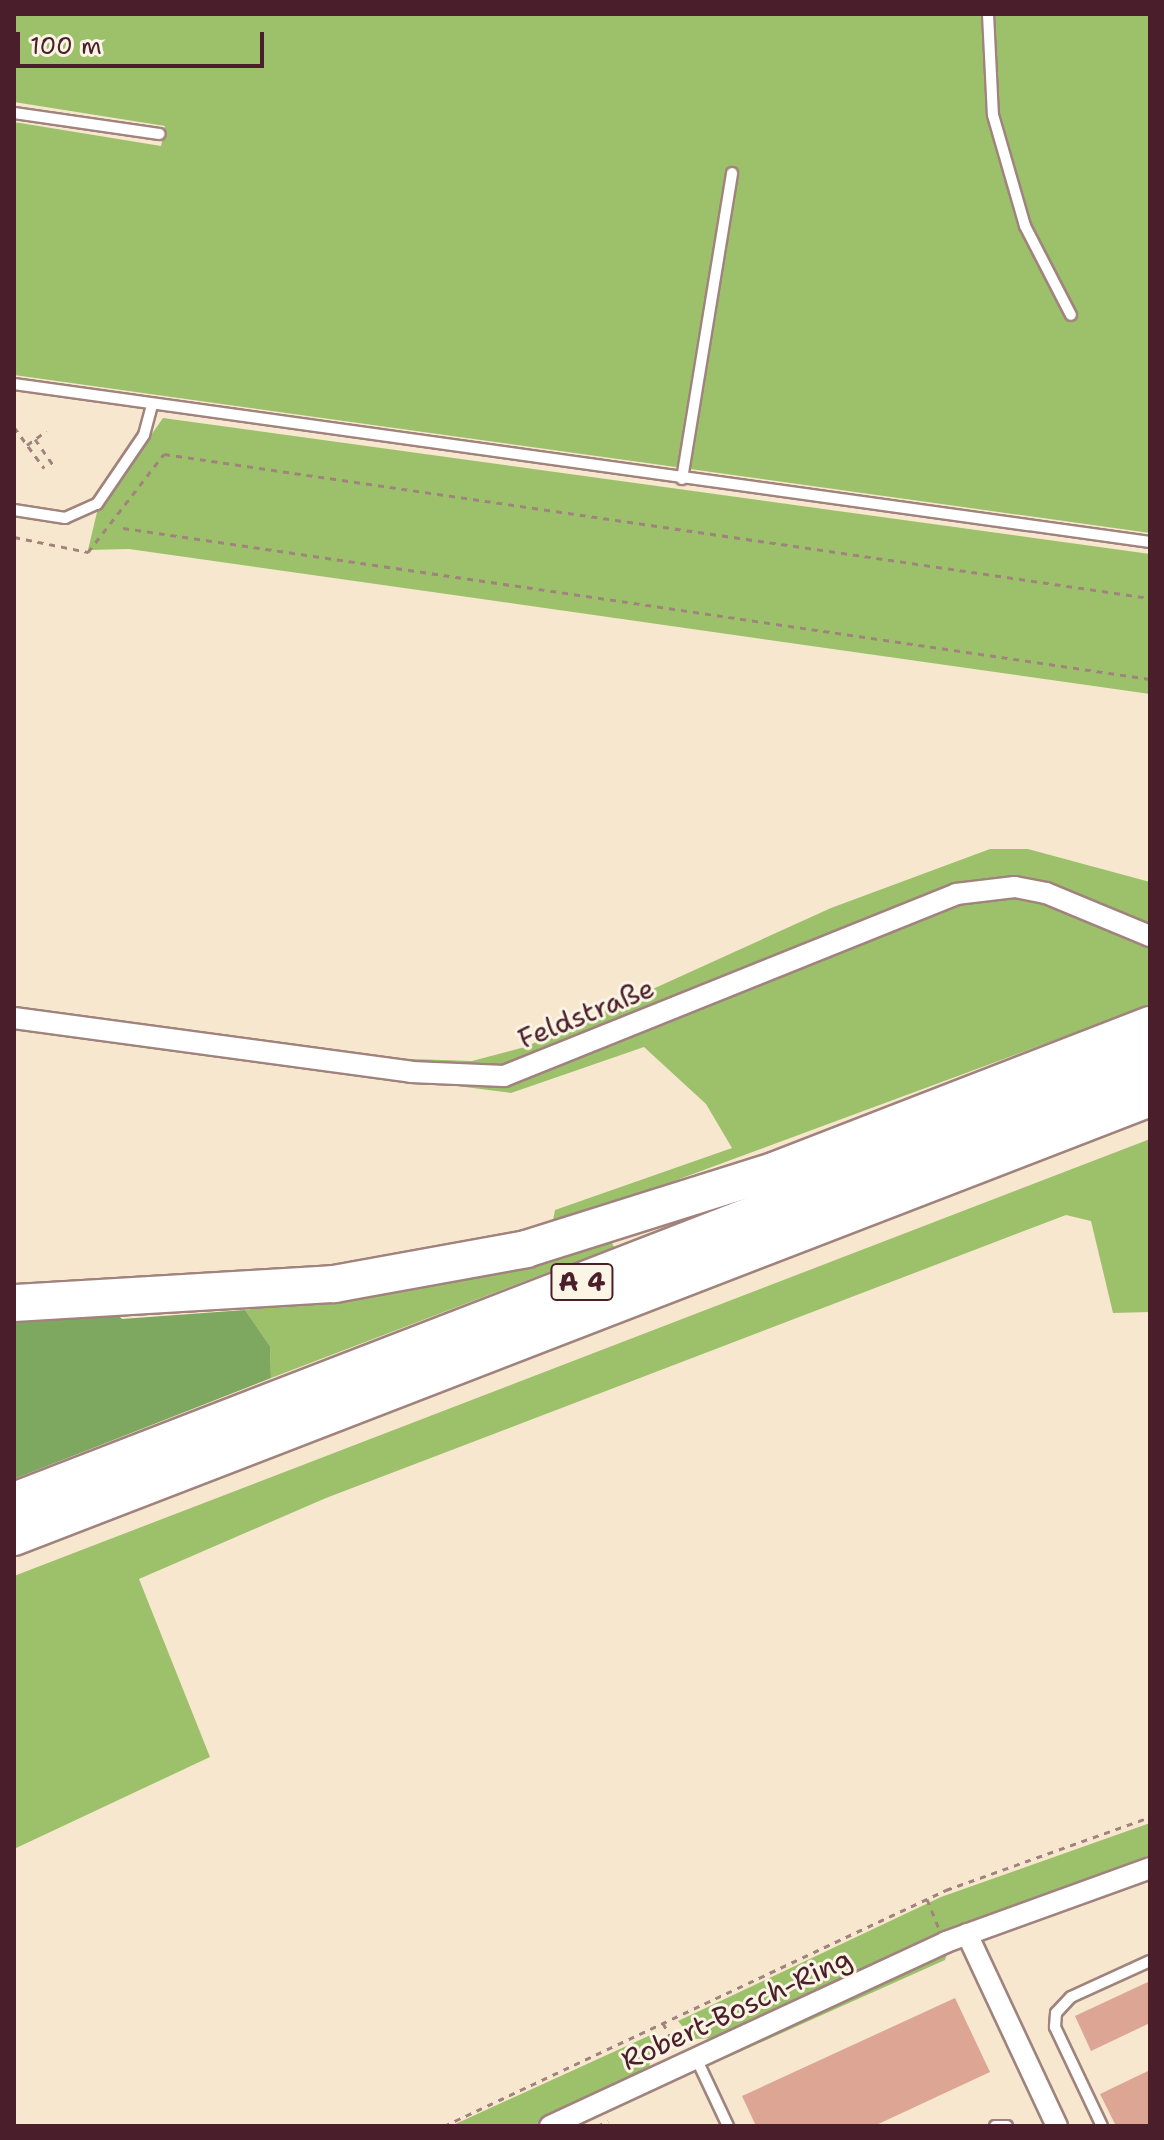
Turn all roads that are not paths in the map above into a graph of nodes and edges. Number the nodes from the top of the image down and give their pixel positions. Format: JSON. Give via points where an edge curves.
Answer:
{"nodes":[{"id":1,"x":988,"y":14,"type":"edge"},
{"id":2,"x":14,"y":113,"type":"edge"},
{"id":3,"x":159,"y":134,"type":"dead end"},
{"id":4,"x":732,"y":173,"type":"dead end"},
{"id":5,"x":1071,"y":315,"type":"dead end"},
{"id":6,"x":14,"y":384,"type":"edge"},
{"id":7,"x":152,"y":406,"type":"junction"},
{"id":8,"x":682,"y":479,"type":"junction"},
{"id":9,"x":14,"y":510,"type":"edge"},
{"id":10,"x":1150,"y":542,"type":"edge"},
{"id":11,"x":1150,"y":936,"type":"edge"},
{"id":12,"x":14,"y":1018,"type":"edge"},
{"id":13,"x":1150,"y":1025,"type":"edge"},
{"id":14,"x":1150,"y":1061,"type":"edge"},
{"id":15,"x":1150,"y":1098,"type":"edge"},
{"id":16,"x":14,"y":1303,"type":"edge"},
{"id":17,"x":14,"y":1501,"type":"edge"},
{"id":18,"x":14,"y":1537,"type":"edge"},
{"id":19,"x":1150,"y":1868,"type":"edge"},
{"id":20,"x":971,"y":1943,"type":"junction"},
{"id":21,"x":1150,"y":1961,"type":"edge"},
{"id":22,"x":690,"y":2061,"type":"junction"},
{"id":23,"x":550,"y":2126,"type":"edge"},
{"id":24,"x":728,"y":2126,"type":"edge"},
{"id":25,"x":995,"y":2126,"type":"edge"},
{"id":26,"x":1007,"y":2126,"type":"edge"},
{"id":27,"x":1057,"y":2126,"type":"edge"},
{"id":28,"x":1102,"y":2126,"type":"edge"}],
"edges":[{"from":1,"to":5,"type":"lane","via":[[997,129],[1025,226]]},
{"from":2,"to":3,"type":"lane"},
{"from":4,"to":8,"type":"lane"},
{"from":6,"to":7,"type":"lane"},
{"from":7,"to":8,"type":"lane"},
{"from":7,"to":9,"type":"lane","via":[[144,435],[97,504],[65,518]]},
{"from":8,"to":10,"type":"lane"},
{"from":11,"to":12,"type":"street","name":"Feldstraße","via":[[1046,893],[1015,887],[956,894],[504,1076],[411,1072]]},
{"from":13,"to":16,"type":"highway","via":[[766,1174],[526,1249],[334,1284]]},
{"from":14,"to":17,"type":"highway","number":"A 4"},
{"from":15,"to":18,"type":"highway","number":"A 4"},
{"from":19,"to":20,"type":"street","name":"Robert-Bosch-Ring"},
{"from":20,"to":22,"type":"street","name":"Robert-Bosch-Ring","via":[[946,1942]]},
{"from":20,"to":27,"type":"street"},
{"from":21,"to":28,"type":"lane","via":[[1071,1997],[1056,2013],[1055,2027]]},
{"from":22,"to":23,"type":"street","name":"Robert-Bosch-Ring"},
{"from":22,"to":24,"type":"lane"},
{"from":25,"to":26,"type":"lane"}]}
